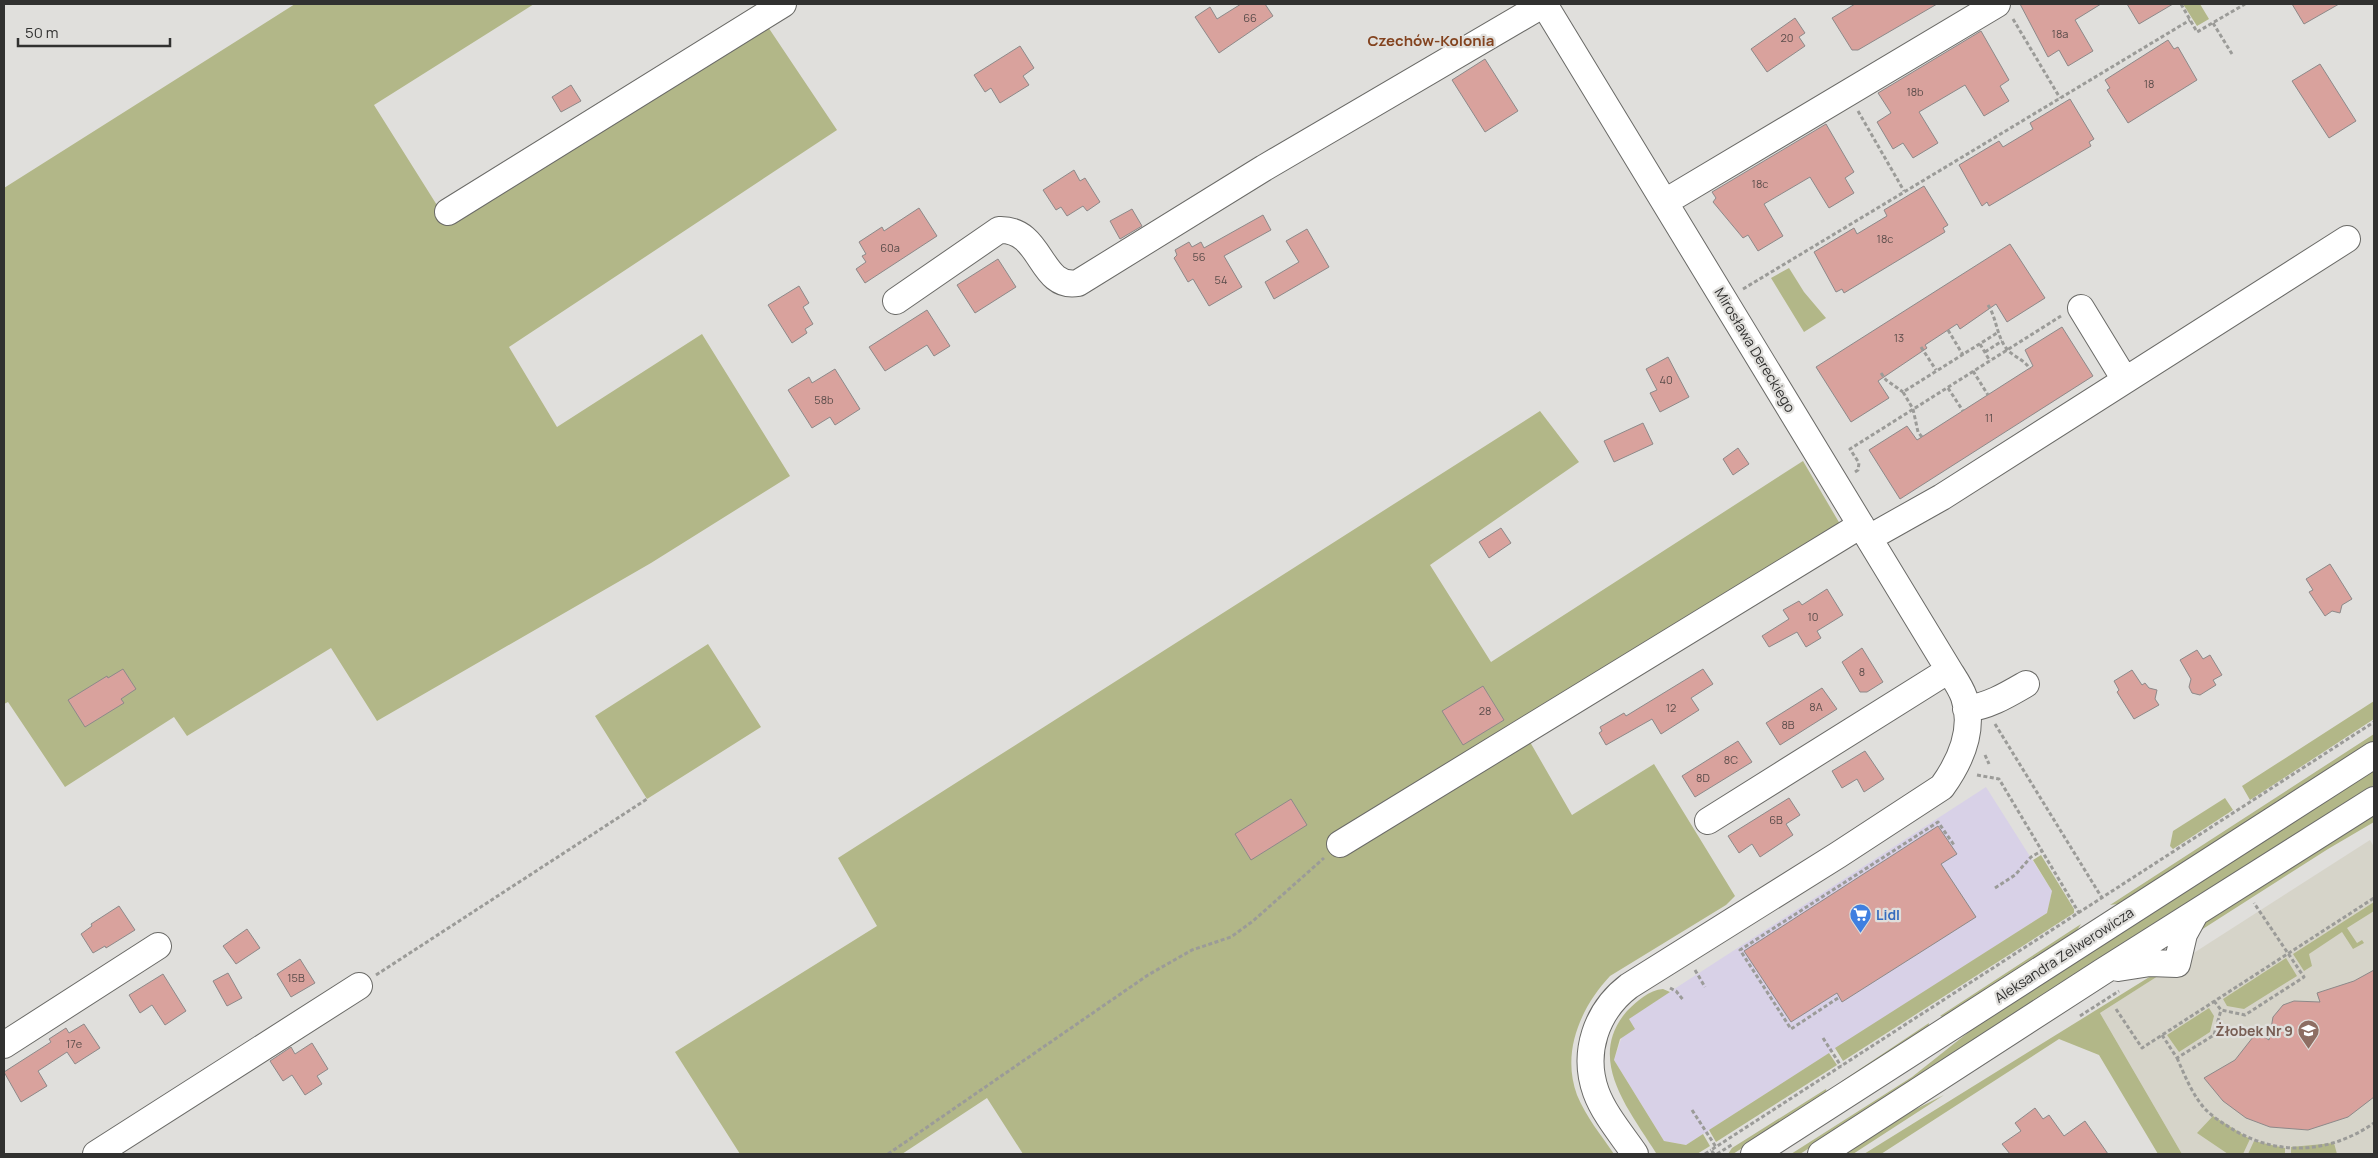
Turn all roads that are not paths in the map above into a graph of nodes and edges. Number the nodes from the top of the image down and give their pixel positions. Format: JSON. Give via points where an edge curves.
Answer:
{"nodes":[{"id":1,"x":783,"y":4,"type":"edge"},
{"id":2,"x":1544,"y":4,"type":"edge"},
{"id":3,"x":2004,"y":10,"type":"edge"},
{"id":4,"x":1665,"y":202,"type":"junction"},
{"id":5,"x":448,"y":212,"type":"dead end"},
{"id":6,"x":2347,"y":239,"type":"dead end"},
{"id":7,"x":896,"y":301,"type":"dead end"},
{"id":8,"x":2072,"y":312,"type":"road end"},
{"id":9,"x":2125,"y":380,"type":"junction"},
{"id":10,"x":1865,"y":531,"type":"junction"},
{"id":11,"x":1949,"y":670,"type":"junction"},
{"id":12,"x":2026,"y":684,"type":"dead end"},
{"id":13,"x":1965,"y":703,"type":"junction"},
{"id":14,"x":2374,"y":755,"type":"edge"},
{"id":15,"x":2374,"y":800,"type":"edge"},
{"id":16,"x":1708,"y":821,"type":"dead end"},
{"id":17,"x":1340,"y":844,"type":"road end"},
{"id":18,"x":158,"y":946,"type":"dead end"},
{"id":19,"x":359,"y":986,"type":"road end"},
{"id":20,"x":4,"y":1045,"type":"edge"},
{"id":21,"x":96,"y":1154,"type":"edge"},
{"id":22,"x":1635,"y":1154,"type":"edge"},
{"id":23,"x":1754,"y":1154,"type":"edge"},
{"id":24,"x":1821,"y":1154,"type":"edge"}],
"edges":[{"from":1,"to":5,"type":"street"},
{"from":2,"to":4,"type":"street","name":"Mirosława Dereckiego"},
{"from":2,"to":7,"type":"street","via":[[1264,168],[1078,283],[1070,285],[1055,278],[1026,238],[1012,229],[1000,230]]},
{"from":3,"to":4,"type":"street"},
{"from":4,"to":10,"type":"street","name":"Mirosława Dereckiego"},
{"from":6,"to":9,"type":"street"},
{"from":8,"to":9,"type":"street"},
{"from":9,"to":10,"type":"street","via":[[1942,497]]},
{"from":10,"to":11,"type":"street","name":"Mirosława Dereckiego"},
{"from":10,"to":17,"type":"street"},
{"from":11,"to":13,"type":"street","name":"Mirosława Dereckiego"},
{"from":11,"to":16,"type":"street"},
{"from":12,"to":13,"type":"street","via":[[1980,707]]},
{"from":13,"to":22,"type":"street","via":[[1966,736],[1961,756],[1942,787],[1629,986],[1609,1005],[1595,1033],[1592,1078],[1605,1109]]},
{"from":14,"to":23,"type":"street","name":"Aleksandra Zelwerowicza"},
{"from":15,"to":24,"type":"street"},
{"from":18,"to":20,"type":"street"},
{"from":19,"to":21,"type":"street"}]}
